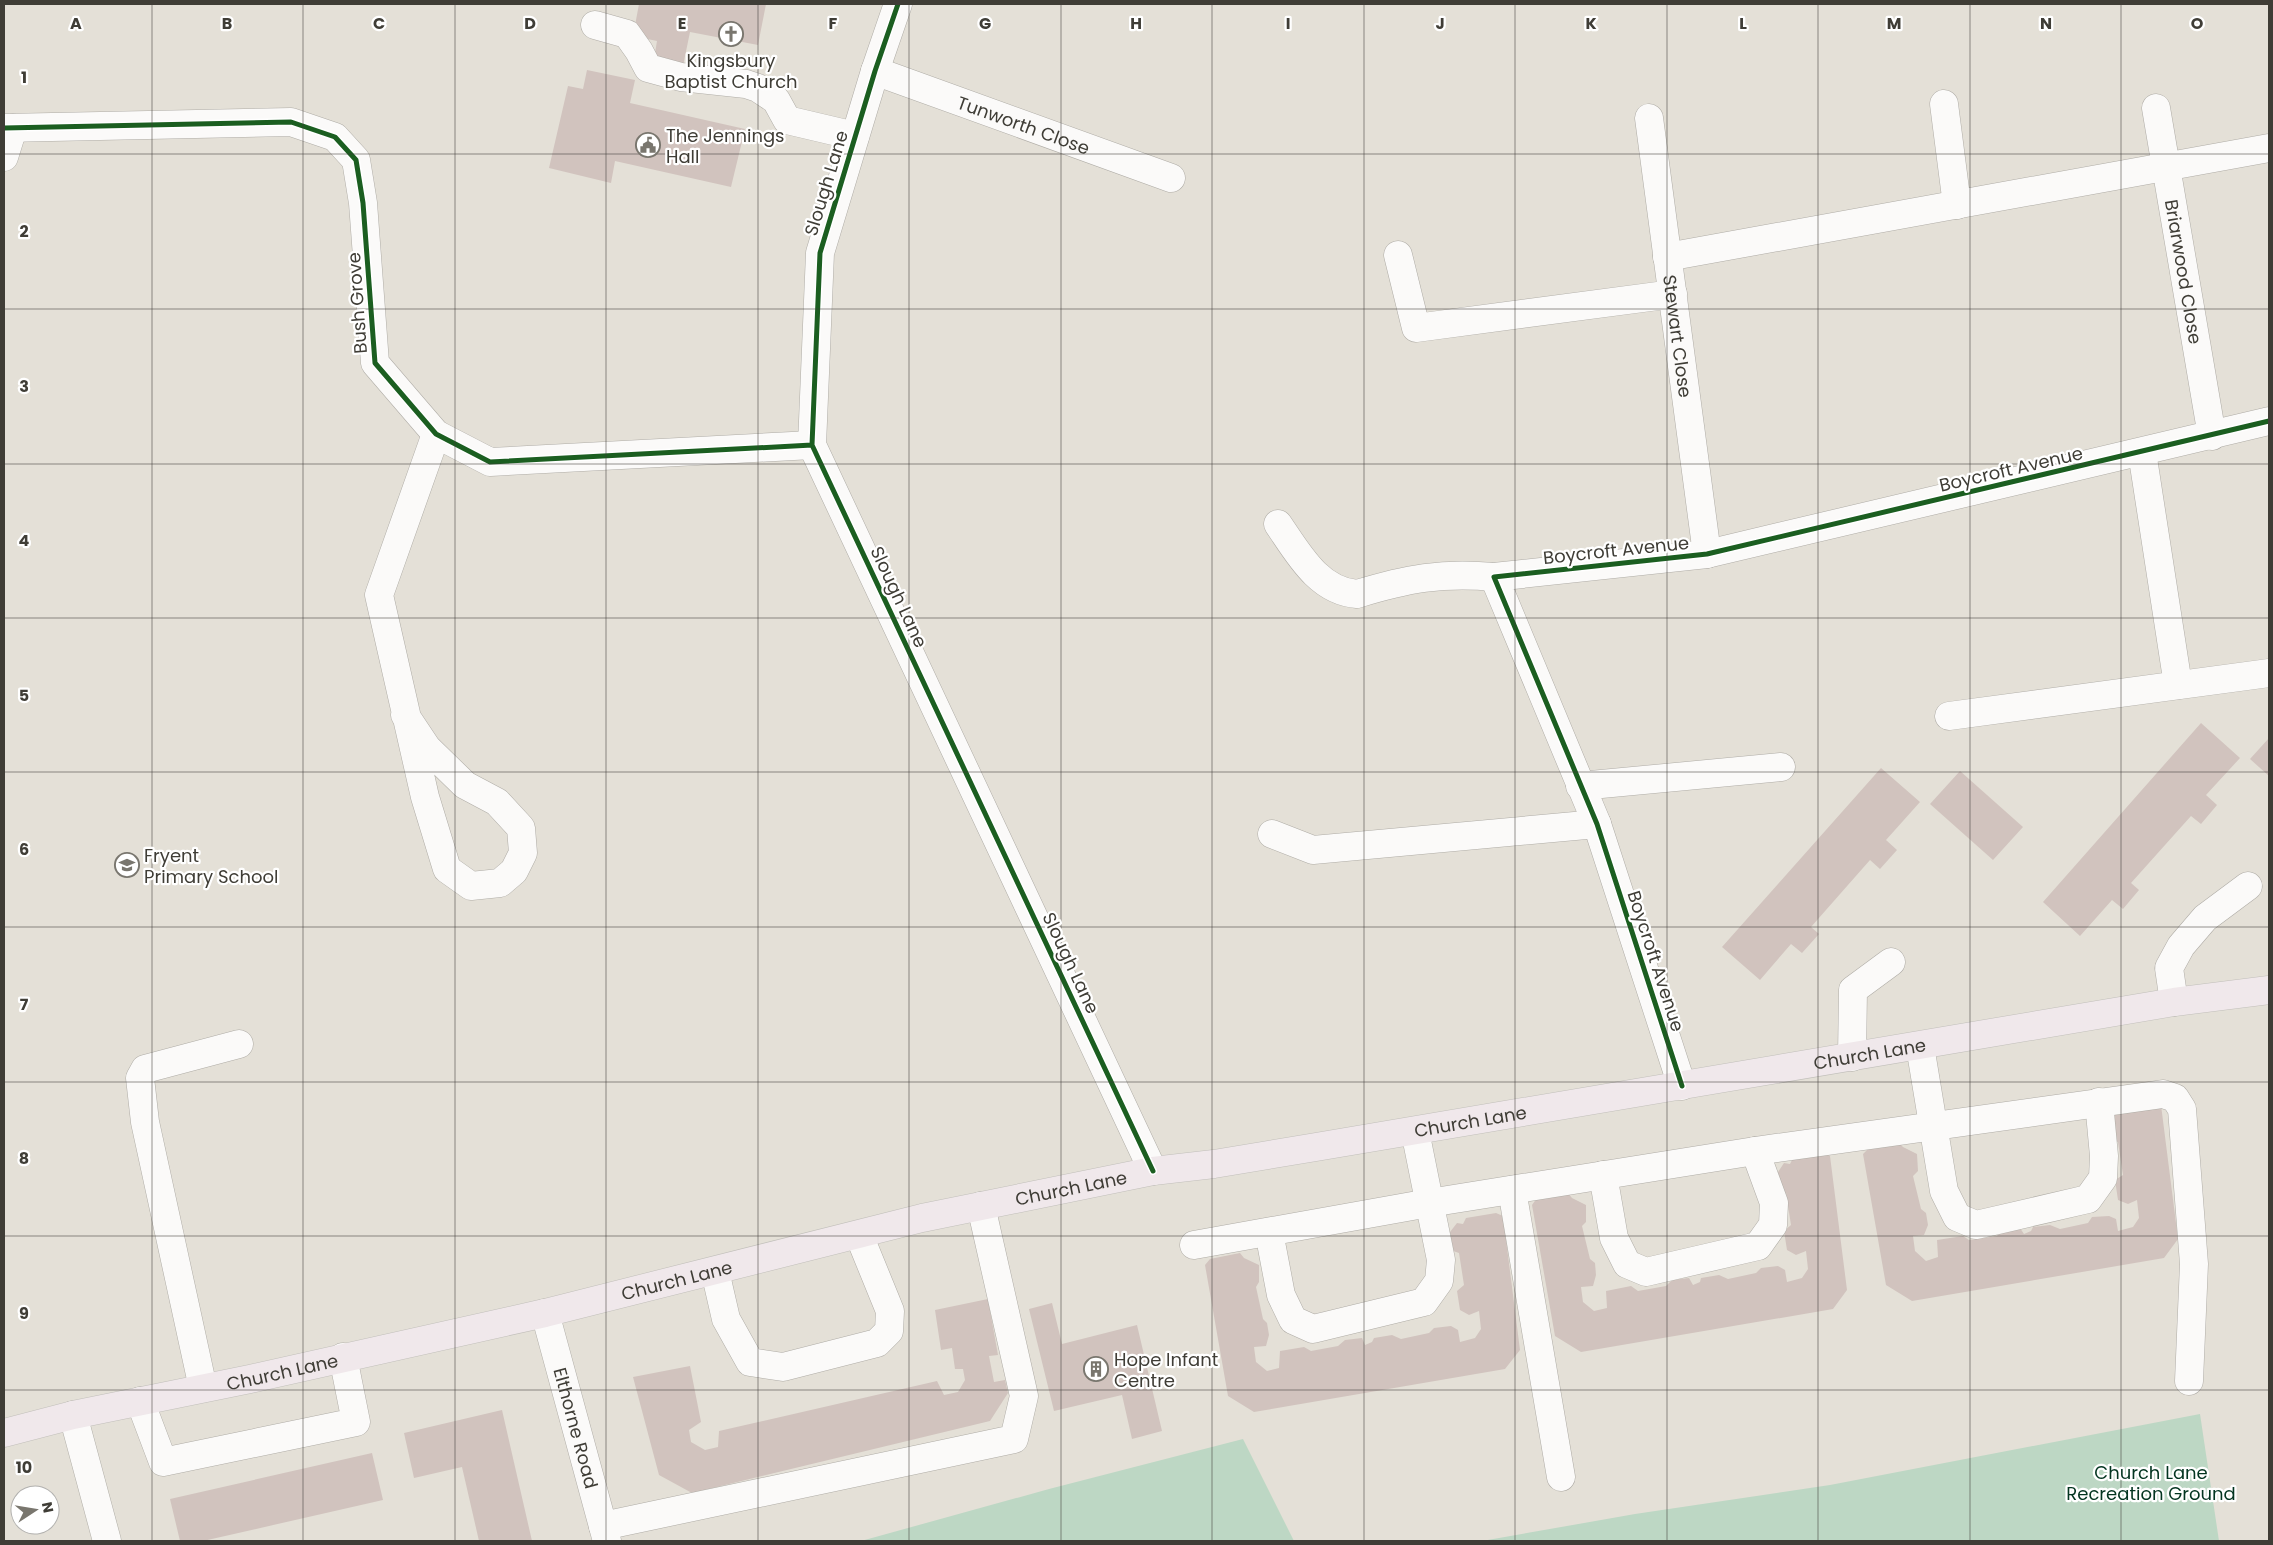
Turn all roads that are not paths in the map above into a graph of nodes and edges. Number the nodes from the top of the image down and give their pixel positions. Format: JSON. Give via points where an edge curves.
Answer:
{"nodes":[{"id":1,"x":898,"y":4,"type":"edge"},
{"id":2,"x":595,"y":25,"type":"dead end"},
{"id":3,"x":875,"y":71,"type":"junction"},
{"id":4,"x":1944,"y":104,"type":"dead end"},
{"id":5,"x":2156,"y":108,"type":"dead end"},
{"id":6,"x":1649,"y":118,"type":"dead end"},
{"id":7,"x":9,"y":128,"type":"edge"},
{"id":8,"x":855,"y":136,"type":"junction"},
{"id":9,"x":2269,"y":148,"type":"edge"},
{"id":10,"x":4,"y":156,"type":"edge"},
{"id":11,"x":2166,"y":168,"type":"junction"},
{"id":12,"x":1171,"y":178,"type":"dead end"},
{"id":13,"x":1958,"y":205,"type":"junction"},
{"id":14,"x":1398,"y":255,"type":"dead end"},
{"id":15,"x":1667,"y":257,"type":"junction"},
{"id":16,"x":1673,"y":294,"type":"junction"},
{"id":17,"x":2269,"y":421,"type":"edge"},
{"id":18,"x":436,"y":434,"type":"junction"},
{"id":19,"x":2212,"y":436,"type":"junction"},
{"id":20,"x":812,"y":445,"type":"junction"},
{"id":21,"x":2142,"y":452,"type":"junction"},
{"id":22,"x":1278,"y":524,"type":"dead end"},
{"id":23,"x":1707,"y":554,"type":"junction"},
{"id":24,"x":1494,"y":577,"type":"junction"},
{"id":25,"x":2269,"y":673,"type":"edge"},
{"id":26,"x":2178,"y":685,"type":"junction"},
{"id":27,"x":405,"y":716,"type":"junction"},
{"id":28,"x":1949,"y":716,"type":"dead end"},
{"id":29,"x":1781,"y":767,"type":"dead end"},
{"id":30,"x":1580,"y":786,"type":"junction"},
{"id":31,"x":1596,"y":824,"type":"junction"},
{"id":32,"x":1272,"y":834,"type":"dead end"},
{"id":33,"x":2248,"y":886,"type":"dead end"},
{"id":34,"x":1891,"y":962,"type":"dead end"},
{"id":35,"x":2269,"y":990,"type":"edge"},
{"id":36,"x":2174,"y":1002,"type":"junction"},
{"id":37,"x":239,"y":1044,"type":"dead end"},
{"id":38,"x":1920,"y":1046,"type":"junction"},
{"id":39,"x":1852,"y":1057,"type":"junction"},
{"id":40,"x":1682,"y":1086,"type":"junction"},
{"id":41,"x":2099,"y":1102,"type":"junction"},
{"id":42,"x":1933,"y":1126,"type":"junction"},
{"id":43,"x":1415,"y":1131,"type":"junction"},
{"id":44,"x":1755,"y":1151,"type":"junction"},
{"id":45,"x":1153,"y":1171,"type":"junction"},
{"id":46,"x":1603,"y":1175,"type":"junction"},
{"id":47,"x":1512,"y":1190,"type":"junction"},
{"id":48,"x":1429,"y":1203,"type":"junction"},
{"id":49,"x":981,"y":1206,"type":"junction"},
{"id":50,"x":1269,"y":1232,"type":"junction"},
{"id":51,"x":859,"y":1235,"type":"junction"},
{"id":52,"x":1194,"y":1245,"type":"dead end"},
{"id":53,"x":715,"y":1271,"type":"junction"},
{"id":54,"x":546,"y":1313,"type":"junction"},
{"id":55,"x":343,"y":1357,"type":"junction"},
{"id":56,"x":2189,"y":1381,"type":"dead end"},
{"id":57,"x":203,"y":1388,"type":"junction"},
{"id":58,"x":140,"y":1401,"type":"junction"},
{"id":59,"x":74,"y":1415,"type":"junction"},
{"id":60,"x":4,"y":1433,"type":"edge"},
{"id":61,"x":1561,"y":1477,"type":"dead end"},
{"id":62,"x":605,"y":1534,"type":"edge"},
{"id":63,"x":106,"y":1541,"type":"edge"}],
"edges":[{"from":1,"to":3,"type":"street","name":"Slough Lane"},
{"from":2,"to":8,"type":"street","via":[[627,34],[648,68],[681,77],[752,86],[776,100],[787,120]]},
{"from":3,"to":8,"type":"street","name":"Slough Lane"},
{"from":3,"to":12,"type":"street","name":"Tunworth Close"},
{"from":4,"to":13,"type":"street"},
{"from":5,"to":11,"type":"street","name":"Briarwood Close"},
{"from":6,"to":15,"type":"street","name":"Stewart Close"},
{"from":7,"to":10,"type":"street"},
{"from":7,"to":18,"type":"street","name":"Bush Grove","via":[[291,122],[335,137],[356,160],[363,203],[375,363]]},
{"from":8,"to":20,"type":"street","name":"Slough Lane","via":[[820,253]]},
{"from":9,"to":11,"type":"street"},
{"from":11,"to":13,"type":"street"},
{"from":11,"to":19,"type":"street","name":"Briarwood Close"},
{"from":13,"to":15,"type":"street"},
{"from":14,"to":16,"type":"street","via":[[1416,328]]},
{"from":15,"to":16,"type":"street","name":"Stewart Close"},
{"from":16,"to":23,"type":"street","name":"Stewart Close"},
{"from":17,"to":19,"type":"street","name":"Boycroft Avenue"},
{"from":18,"to":20,"type":"street","name":"Bush Grove","via":[[490,462]]},
{"from":18,"to":27,"type":"street","via":[[379,595]]},
{"from":19,"to":21,"type":"street","name":"Boycroft Avenue"},
{"from":20,"to":45,"type":"street","name":"Slough Lane"},
{"from":21,"to":23,"type":"street","name":"Boycroft Avenue"},
{"from":21,"to":26,"type":"street"},
{"from":22,"to":24,"type":"street","via":[[1317,577],[1346,593],[1357,594],[1428,576],[1462,574]]},
{"from":23,"to":24,"type":"street","name":"Boycroft Avenue"},
{"from":24,"to":30,"type":"street","name":"Boycroft Avenue"},
{"from":25,"to":26,"type":"street"},
{"from":26,"to":28,"type":"street"},
{"from":27,"to":27,"type":"street","via":[[447,869],[471,886],[500,883],[514,871],[523,852],[521,828],[497,802],[465,785],[427,748]]},
{"from":29,"to":30,"type":"street"},
{"from":30,"to":31,"type":"street","name":"Boycroft Avenue"},
{"from":31,"to":32,"type":"street","via":[[1313,850]]},
{"from":31,"to":40,"type":"street","name":"Boycroft Avenue"},
{"from":33,"to":36,"type":"street","via":[[2205,918],[2181,946],[2169,968]]},
{"from":34,"to":39,"type":"street","via":[[1853,990]]},
{"from":35,"to":36,"type":"main road","name":"Church Lane"},
{"from":36,"to":38,"type":"main road","name":"Church Lane"},
{"from":37,"to":57,"type":"street","via":[[144,1069],[140,1078],[145,1122]]},
{"from":38,"to":39,"type":"main road","name":"Church Lane"},
{"from":38,"to":42,"type":"street"},
{"from":39,"to":40,"type":"main road","name":"Church Lane"},
{"from":40,"to":43,"type":"main road","name":"Church Lane"},
{"from":41,"to":42,"type":"street"},
{"from":41,"to":42,"type":"street","via":[[2103,1178],[2088,1199],[1976,1225],[1956,1217],[1944,1191]]},
{"from":41,"to":56,"type":"street","via":[[2163,1094],[2175,1098],[2182,1109],[2194,1264]]},
{"from":42,"to":44,"type":"street"},
{"from":43,"to":45,"type":"main road","name":"Church Lane"},
{"from":43,"to":48,"type":"street"},
{"from":44,"to":46,"type":"street"},
{"from":44,"to":46,"type":"street","via":[[1774,1203],[1773,1225],[1758,1246],[1646,1272],[1626,1264],[1614,1238]]},
{"from":45,"to":49,"type":"main road","name":"Church Lane"},
{"from":46,"to":47,"type":"street"},
{"from":47,"to":48,"type":"street"},
{"from":47,"to":61,"type":"street"},
{"from":48,"to":50,"type":"street"},
{"from":48,"to":50,"type":"street","via":[[1441,1260],[1440,1282],[1424,1302],[1313,1329],[1293,1320],[1281,1295]]},
{"from":49,"to":51,"type":"main road","name":"Church Lane"},
{"from":49,"to":62,"type":"street","via":[[1024,1396],[1014,1439]]},
{"from":50,"to":52,"type":"street"},
{"from":51,"to":53,"type":"main road","name":"Church Lane"},
{"from":51,"to":53,"type":"street","via":[[890,1311],[889,1331],[877,1343],[811,1360],[783,1367],[750,1362],[726,1319]]},
{"from":53,"to":54,"type":"main road","name":"Church Lane"},
{"from":54,"to":55,"type":"main road","name":"Church Lane"},
{"from":54,"to":62,"type":"street","name":"Elthorne Road"},
{"from":55,"to":57,"type":"main road","name":"Church Lane"},
{"from":55,"to":58,"type":"street","via":[[356,1422],[163,1462]]},
{"from":57,"to":58,"type":"main road","name":"Church Lane"},
{"from":58,"to":59,"type":"main road","name":"Church Lane"},
{"from":59,"to":60,"type":"main road","name":"Church Lane"},
{"from":59,"to":63,"type":"street"}]}
